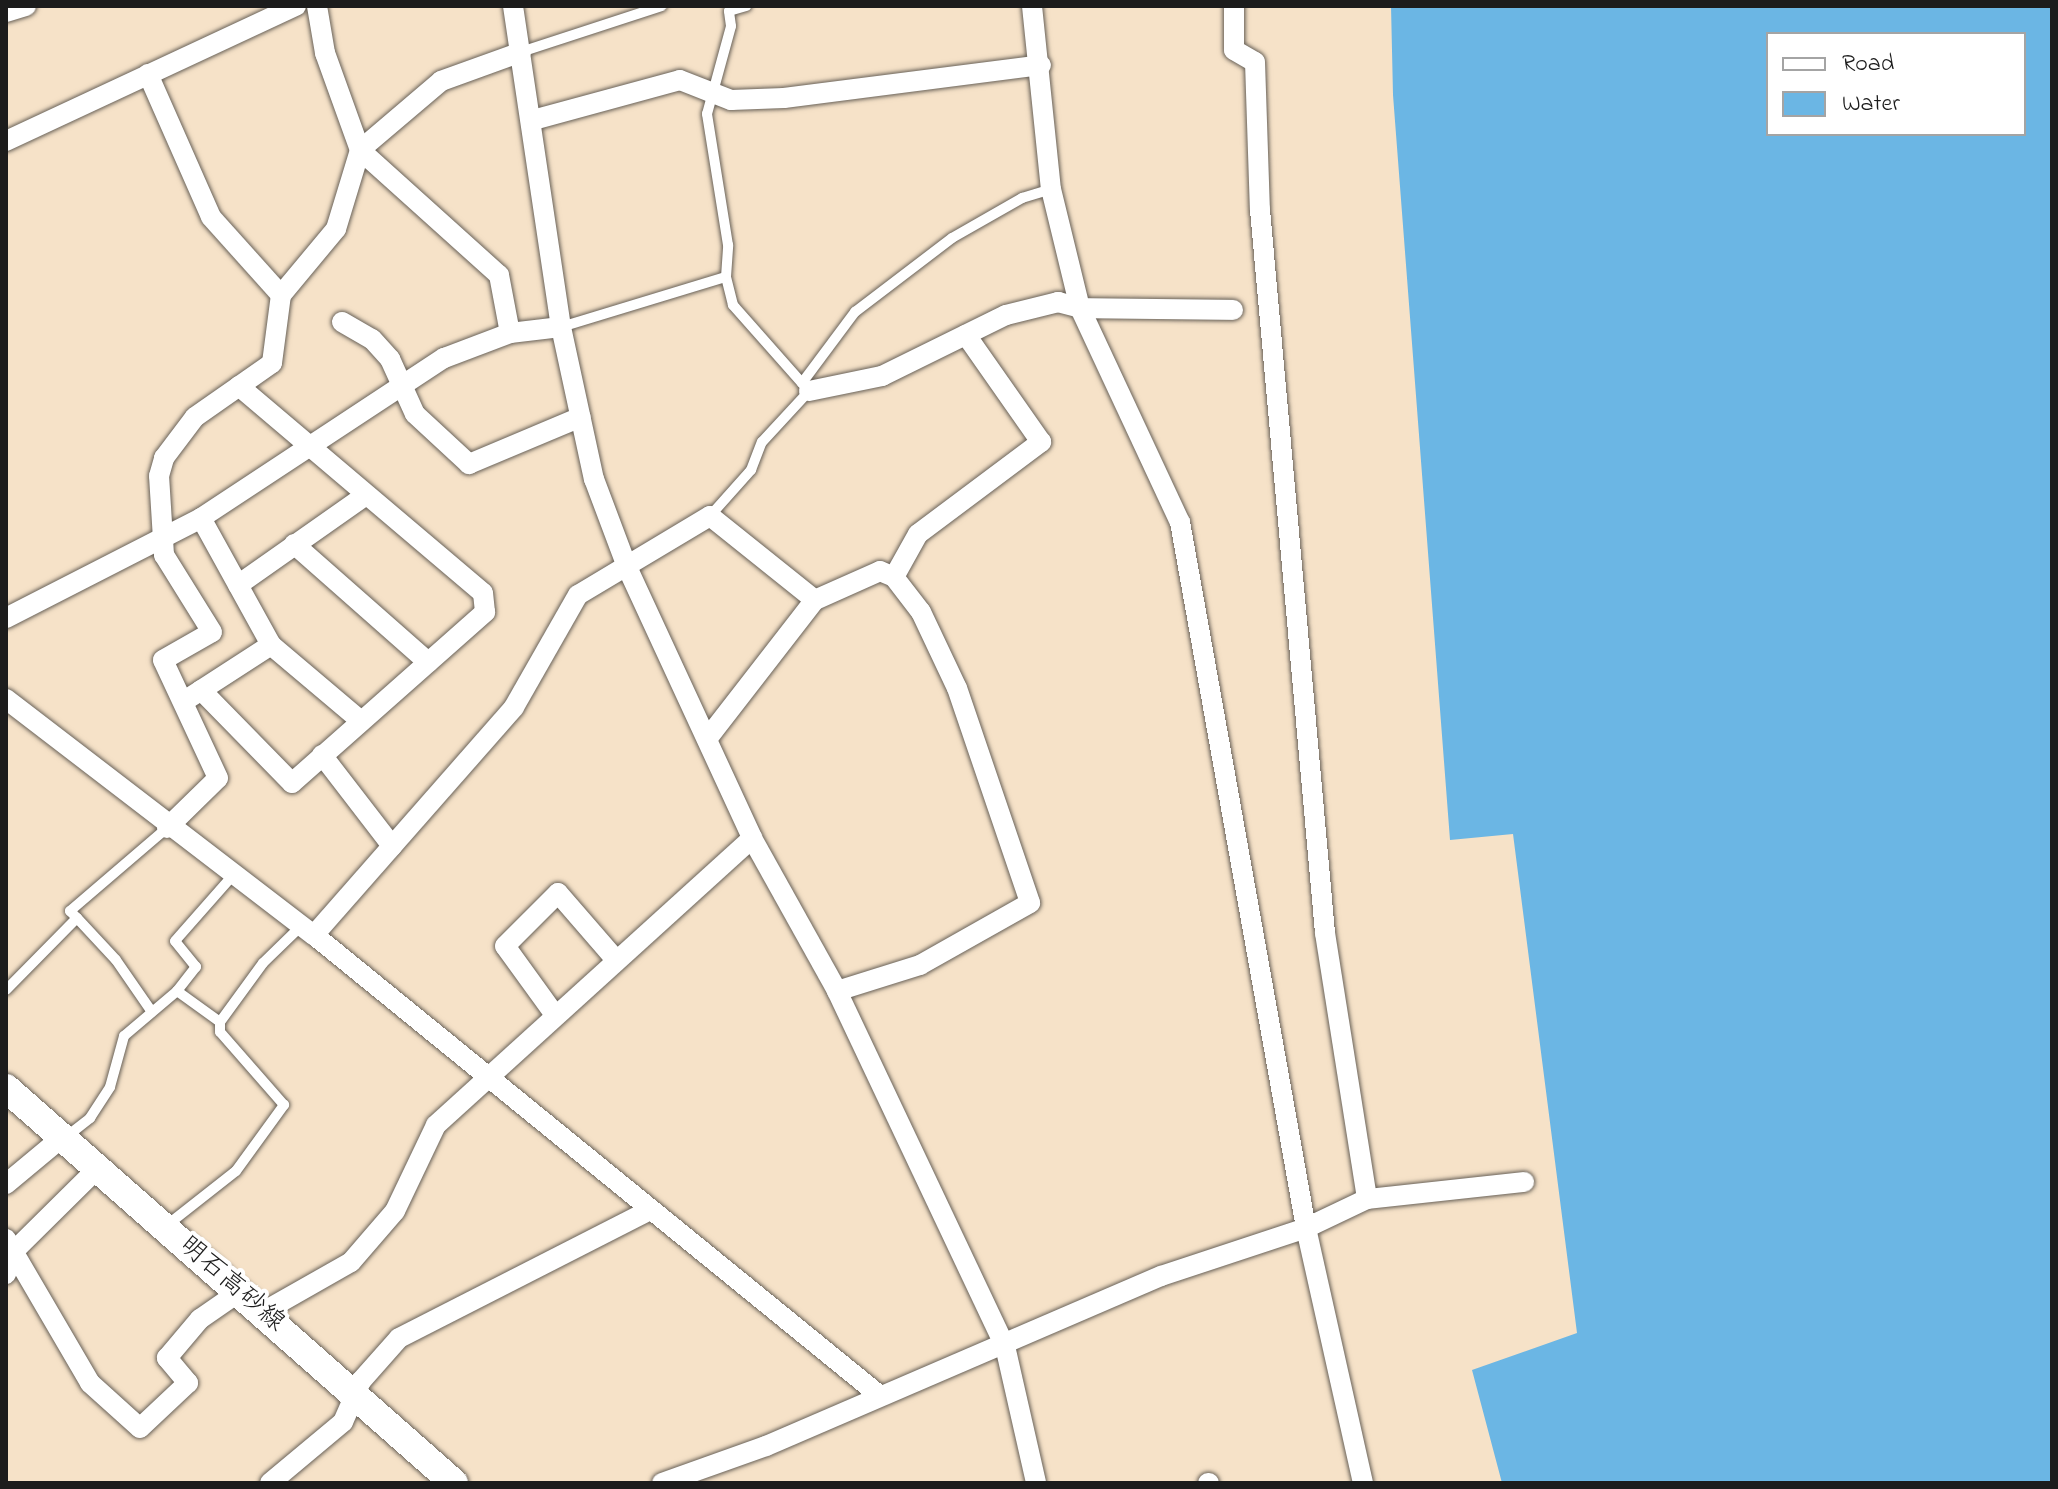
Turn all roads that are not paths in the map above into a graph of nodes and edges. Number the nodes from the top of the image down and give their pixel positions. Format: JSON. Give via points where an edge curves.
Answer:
{"nodes":[{"id":1,"x":26,"y":6,"type":"edge"},
{"id":2,"x":296,"y":6,"type":"edge"},
{"id":3,"x":317,"y":6,"type":"edge"},
{"id":4,"x":513,"y":6,"type":"edge"},
{"id":5,"x":662,"y":6,"type":"edge"},
{"id":6,"x":746,"y":6,"type":"edge"},
{"id":7,"x":1032,"y":6,"type":"edge"},
{"id":8,"x":1234,"y":6,"type":"edge"},
{"id":9,"x":729,"y":8,"type":"edge"},
{"id":10,"x":6,"y":12,"type":"edge"},
{"id":11,"x":521,"y":52,"type":"junction"},
{"id":12,"x":1041,"y":65,"type":"junction"},
{"id":13,"x":148,"y":74,"type":"junction"},
{"id":14,"x":712,"y":91,"type":"junction"},
{"id":15,"x":6,"y":117,"type":"edge"},
{"id":16,"x":533,"y":120,"type":"junction"},
{"id":17,"x":9,"y":139,"type":"edge"},
{"id":18,"x":360,"y":150,"type":"junction"},
{"id":19,"x":1051,"y":189,"type":"junction"},
{"id":20,"x":726,"y":277,"type":"junction"},
{"id":21,"x":281,"y":295,"type":"junction"},
{"id":22,"x":1080,"y":308,"type":"junction"},
{"id":23,"x":1233,"y":310,"type":"dead end"},
{"id":24,"x":342,"y":322,"type":"dead end"},
{"id":25,"x":561,"y":327,"type":"junction"},
{"id":26,"x":510,"y":333,"type":"junction"},
{"id":27,"x":966,"y":335,"type":"junction"},
{"id":28,"x":402,"y":385,"type":"junction"},
{"id":29,"x":239,"y":386,"type":"junction"},
{"id":30,"x":805,"y":387,"type":"junction"},
{"id":31,"x":581,"y":417,"type":"junction"},
{"id":32,"x":307,"y":446,"type":"junction"},
{"id":33,"x":366,"y":495,"type":"junction"},
{"id":34,"x":710,"y":516,"type":"junction"},
{"id":35,"x":201,"y":518,"type":"junction"},
{"id":36,"x":165,"y":537,"type":"junction"},
{"id":37,"x":294,"y":544,"type":"junction"},
{"id":38,"x":627,"y":567,"type":"junction"},
{"id":39,"x":894,"y":577,"type":"junction"},
{"id":40,"x":238,"y":585,"type":"junction"},
{"id":41,"x":815,"y":600,"type":"junction"},
{"id":42,"x":6,"y":618,"type":"edge"},
{"id":43,"x":271,"y":645,"type":"junction"},
{"id":44,"x":428,"y":662,"type":"junction"},
{"id":45,"x":201,"y":690,"type":"junction"},
{"id":46,"x":6,"y":699,"type":"edge"},
{"id":47,"x":183,"y":702,"type":"junction"},
{"id":48,"x":361,"y":721,"type":"junction"},
{"id":49,"x":707,"y":739,"type":"junction"},
{"id":50,"x":322,"y":755,"type":"junction"},
{"id":51,"x":167,"y":828,"type":"junction"},
{"id":52,"x":752,"y":838,"type":"junction"},
{"id":53,"x":392,"y":846,"type":"junction"},
{"id":54,"x":235,"y":873,"type":"junction"},
{"id":55,"x":77,"y":918,"type":"junction"},
{"id":56,"x":308,"y":931,"type":"junction"},
{"id":57,"x":616,"y":960,"type":"junction"},
{"id":58,"x":6,"y":990,"type":"edge"},
{"id":59,"x":177,"y":991,"type":"junction"},
{"id":60,"x":837,"y":991,"type":"junction"},
{"id":61,"x":152,"y":1012,"type":"junction"},
{"id":62,"x":555,"y":1015,"type":"junction"},
{"id":63,"x":220,"y":1022,"type":"junction"},
{"id":64,"x":486,"y":1077,"type":"junction"},
{"id":65,"x":6,"y":1088,"type":"edge"},
{"id":66,"x":60,"y":1139,"type":"junction"},
{"id":67,"x":97,"y":1169,"type":"junction"},
{"id":68,"x":1524,"y":1182,"type":"dead end"},
{"id":69,"x":6,"y":1184,"type":"edge"},
{"id":70,"x":1367,"y":1199,"type":"junction"},
{"id":71,"x":650,"y":1210,"type":"junction"},
{"id":72,"x":164,"y":1227,"type":"junction"},
{"id":73,"x":1306,"y":1228,"type":"junction"},
{"id":74,"x":10,"y":1245,"type":"edge"},
{"id":75,"x":6,"y":1274,"type":"edge"},
{"id":76,"x":239,"y":1292,"type":"junction"},
{"id":77,"x":263,"y":1312,"type":"junction"},
{"id":78,"x":1005,"y":1346,"type":"junction"},
{"id":79,"x":356,"y":1394,"type":"junction"},
{"id":80,"x":879,"y":1395,"type":"junction"},
{"id":81,"x":270,"y":1483,"type":"edge"},
{"id":82,"x":454,"y":1483,"type":"edge"},
{"id":83,"x":662,"y":1483,"type":"edge"},
{"id":84,"x":1036,"y":1483,"type":"edge"},
{"id":85,"x":1363,"y":1483,"type":"edge"}],
"edges":[{"from":1,"to":10,"type":"street"},
{"from":2,"to":13,"type":"street"},
{"from":3,"to":18,"type":"street","via":[[325,53]]},
{"from":4,"to":11,"type":"street"},
{"from":5,"to":11,"type":"lane"},
{"from":6,"to":9,"type":"lane"},
{"from":7,"to":12,"type":"street"},
{"from":8,"to":70,"type":"street","via":[[1234,50],[1255,62],[1260,210],[1325,933]]},
{"from":9,"to":14,"type":"lane","via":[[731,26]]},
{"from":11,"to":16,"type":"street"},
{"from":11,"to":18,"type":"street","via":[[441,81]]},
{"from":12,"to":14,"type":"street","via":[[784,98],[731,100]]},
{"from":12,"to":19,"type":"street"},
{"from":13,"to":17,"type":"street"},
{"from":13,"to":21,"type":"street","via":[[211,217]]},
{"from":14,"to":16,"type":"street","via":[[680,80]]},
{"from":14,"to":20,"type":"lane","via":[[707,114],[728,245]]},
{"from":15,"to":17,"type":"street"},
{"from":16,"to":25,"type":"street"},
{"from":18,"to":21,"type":"street","via":[[336,229]]},
{"from":18,"to":26,"type":"street","via":[[499,275]]},
{"from":19,"to":22,"type":"street"},
{"from":19,"to":30,"type":"lane","via":[[1022,198],[952,238],[855,312]]},
{"from":20,"to":25,"type":"lane"},
{"from":20,"to":30,"type":"lane","via":[[733,305]]},
{"from":21,"to":29,"type":"street","via":[[272,363]]},
{"from":22,"to":23,"type":"street"},
{"from":22,"to":27,"type":"street","via":[[1058,302],[1006,315]]},
{"from":22,"to":73,"type":"street","via":[[1180,522]]},
{"from":24,"to":28,"type":"street","via":[[372,339],[390,359]]},
{"from":25,"to":26,"type":"street"},
{"from":25,"to":31,"type":"street"},
{"from":26,"to":28,"type":"street","via":[[444,358]]},
{"from":27,"to":30,"type":"street","via":[[882,376]]},
{"from":27,"to":39,"type":"street","via":[[1041,442],[918,534]]},
{"from":28,"to":31,"type":"street","via":[[415,414],[469,464]]},
{"from":28,"to":32,"type":"street"},
{"from":29,"to":32,"type":"street"},
{"from":29,"to":36,"type":"street","via":[[195,417],[164,458],[159,476]]},
{"from":30,"to":34,"type":"lane","via":[[762,442],[751,470]]},
{"from":31,"to":38,"type":"street","via":[[594,479]]},
{"from":32,"to":33,"type":"street"},
{"from":32,"to":35,"type":"street"},
{"from":33,"to":37,"type":"street"},
{"from":33,"to":44,"type":"street","via":[[483,593],[485,612]]},
{"from":34,"to":38,"type":"street"},
{"from":34,"to":41,"type":"street"},
{"from":35,"to":36,"type":"street"},
{"from":35,"to":40,"type":"street"},
{"from":36,"to":42,"type":"street"},
{"from":36,"to":47,"type":"street","via":[[164,555],[212,632],[163,660]]},
{"from":37,"to":40,"type":"street"},
{"from":37,"to":44,"type":"street"},
{"from":38,"to":49,"type":"street"},
{"from":38,"to":53,"type":"street","via":[[578,595],[514,707]]},
{"from":39,"to":41,"type":"street","via":[[880,571]]},
{"from":39,"to":60,"type":"street","via":[[921,612],[957,688],[1030,903],[920,965]]},
{"from":40,"to":43,"type":"street"},
{"from":41,"to":49,"type":"street"},
{"from":43,"to":45,"type":"street"},
{"from":43,"to":48,"type":"street"},
{"from":44,"to":48,"type":"street"},
{"from":45,"to":47,"type":"street"},
{"from":45,"to":50,"type":"street","via":[[292,783]]},
{"from":46,"to":51,"type":"street"},
{"from":47,"to":51,"type":"street","via":[[218,778]]},
{"from":48,"to":50,"type":"street"},
{"from":49,"to":52,"type":"street"},
{"from":50,"to":53,"type":"street"},
{"from":51,"to":54,"type":"street"},
{"from":51,"to":55,"type":"lane","via":[[70,911]]},
{"from":52,"to":57,"type":"street"},
{"from":52,"to":60,"type":"street"},
{"from":53,"to":56,"type":"street"},
{"from":54,"to":56,"type":"street"},
{"from":54,"to":59,"type":"lane","via":[[175,941],[196,967]]},
{"from":55,"to":58,"type":"lane"},
{"from":55,"to":61,"type":"lane","via":[[116,960]]},
{"from":56,"to":63,"type":"lane","via":[[255,973]]},
{"from":56,"to":64,"type":"street"},
{"from":57,"to":62,"type":"street"},
{"from":57,"to":62,"type":"street","via":[[558,893],[505,946]]},
{"from":59,"to":61,"type":"lane"},
{"from":59,"to":63,"type":"lane"},
{"from":60,"to":78,"type":"street"},
{"from":61,"to":66,"type":"lane","via":[[124,1036],[110,1087],[90,1118],[76,1134]]},
{"from":62,"to":64,"type":"street"},
{"from":63,"to":72,"type":"lane","via":[[220,1032],[284,1105],[236,1171]]},
{"from":64,"to":71,"type":"street"},
{"from":64,"to":77,"type":"street","via":[[436,1125],[377,1236],[351,1262]]},
{"from":65,"to":66,"type":"main road","name":"明石高砂線"},
{"from":66,"to":67,"type":"main road","name":"明石高砂線"},
{"from":66,"to":69,"type":"street"},
{"from":67,"to":72,"type":"main road","name":"明石高砂線"},
{"from":67,"to":74,"type":"street"},
{"from":68,"to":70,"type":"street"},
{"from":70,"to":73,"type":"street"},
{"from":71,"to":79,"type":"street","via":[[399,1338]]},
{"from":71,"to":80,"type":"street"},
{"from":72,"to":76,"type":"main road","name":"明石高砂線"},
{"from":73,"to":78,"type":"street","via":[[1161,1276]]},
{"from":73,"to":85,"type":"street"},
{"from":74,"to":75,"type":"street"},
{"from":74,"to":76,"type":"street","via":[[90,1383],[140,1428],[188,1383],[167,1358],[200,1319]]},
{"from":76,"to":77,"type":"main road","name":"明石高砂線"},
{"from":77,"to":79,"type":"main road","name":"明石高砂線"},
{"from":78,"to":80,"type":"street"},
{"from":78,"to":84,"type":"street"},
{"from":79,"to":81,"type":"street","via":[[343,1422]]},
{"from":79,"to":82,"type":"main road","name":"明石高砂線"},
{"from":80,"to":83,"type":"street","via":[[766,1446]]}]}
